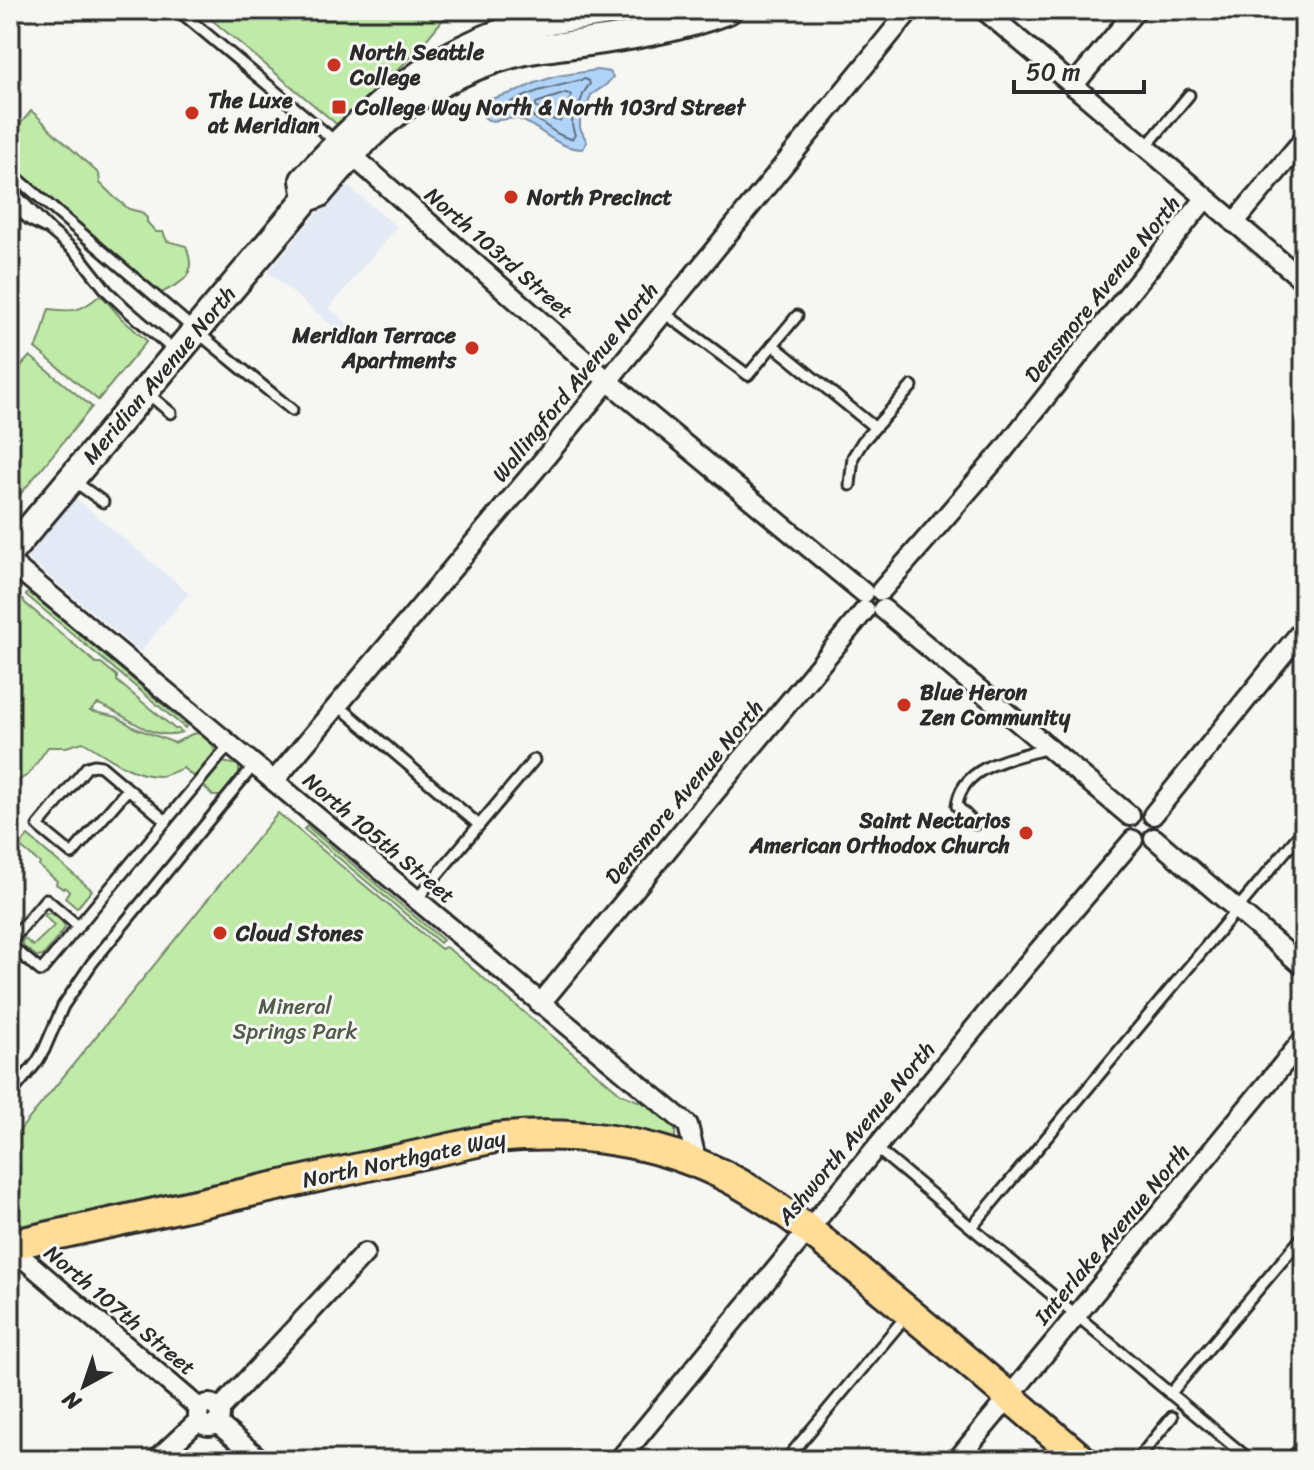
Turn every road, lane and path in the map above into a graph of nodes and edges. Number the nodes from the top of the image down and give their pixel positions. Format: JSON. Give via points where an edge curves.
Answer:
{"nodes":[{"id":1,"x":178,"y":10,"type":"edge"},
{"id":2,"x":622,"y":10,"type":"edge"},
{"id":3,"x":728,"y":10,"type":"edge"},
{"id":4,"x":910,"y":10,"type":"edge"},
{"id":5,"x":984,"y":10,"type":"edge"},
{"id":6,"x":1136,"y":10,"type":"edge"},
{"id":7,"x":1073,"y":86,"type":"junction"},
{"id":8,"x":1189,"y":95,"type":"dead end"},
{"id":9,"x":1304,"y":139,"type":"edge"},
{"id":10,"x":1145,"y":148,"type":"junction"},
{"id":11,"x":345,"y":149,"type":"junction"},
{"id":12,"x":10,"y":172,"type":"edge"},
{"id":13,"x":10,"y":189,"type":"edge"},
{"id":14,"x":1205,"y":199,"type":"junction"},
{"id":15,"x":10,"y":203,"type":"edge"},
{"id":16,"x":1234,"y":223,"type":"junction"},
{"id":17,"x":51,"y":231,"type":"junction"},
{"id":18,"x":1304,"y":281,"type":"edge"},
{"id":19,"x":663,"y":312,"type":"junction"},
{"id":20,"x":797,"y":316,"type":"dead end"},
{"id":21,"x":196,"y":331,"type":"junction"},
{"id":22,"x":773,"y":345,"type":"junction"},
{"id":23,"x":177,"y":353,"type":"junction"},
{"id":24,"x":608,"y":381,"type":"junction"},
{"id":25,"x":912,"y":386,"type":"dead end"},
{"id":26,"x":145,"y":391,"type":"junction"},
{"id":27,"x":292,"y":410,"type":"dead end"},
{"id":28,"x":171,"y":413,"type":"dead end"},
{"id":29,"x":874,"y":427,"type":"junction"},
{"id":30,"x":71,"y":479,"type":"junction"},
{"id":31,"x":850,"y":485,"type":"dead end"},
{"id":32,"x":103,"y":502,"type":"dead end"},
{"id":33,"x":10,"y":552,"type":"edge"},
{"id":34,"x":10,"y":562,"type":"edge"},
{"id":35,"x":873,"y":601,"type":"junction"},
{"id":36,"x":1304,"y":628,"type":"edge"},
{"id":37,"x":338,"y":705,"type":"junction"},
{"id":38,"x":230,"y":744,"type":"junction"},
{"id":39,"x":1049,"y":748,"type":"junction"},
{"id":40,"x":534,"y":760,"type":"dead end"},
{"id":41,"x":254,"y":765,"type":"junction"},
{"id":42,"x":274,"y":781,"type":"junction"},
{"id":43,"x":128,"y":789,"type":"junction"},
{"id":44,"x":1153,"y":815,"type":"junction"},
{"id":45,"x":1130,"y":816,"type":"junction"},
{"id":46,"x":166,"y":821,"type":"junction"},
{"id":47,"x":975,"y":824,"type":"dead end"},
{"id":48,"x":479,"y":825,"type":"junction"},
{"id":49,"x":1304,"y":829,"type":"edge"},
{"id":50,"x":1154,"y":838,"type":"junction"},
{"id":51,"x":1133,"y":840,"type":"junction"},
{"id":52,"x":416,"y":900,"type":"junction"},
{"id":53,"x":1238,"y":910,"type":"junction"},
{"id":54,"x":78,"y":926,"type":"junction"},
{"id":55,"x":10,"y":944,"type":"edge"},
{"id":56,"x":1304,"y":967,"type":"edge"},
{"id":57,"x":540,"y":1004,"type":"junction"},
{"id":58,"x":1304,"y":1039,"type":"edge"},
{"id":59,"x":10,"y":1095,"type":"edge"},
{"id":60,"x":876,"y":1148,"type":"junction"},
{"id":61,"x":697,"y":1163,"type":"junction"},
{"id":62,"x":972,"y":1227,"type":"junction"},
{"id":63,"x":808,"y":1230,"type":"junction"},
{"id":64,"x":1304,"y":1235,"type":"edge"},
{"id":65,"x":10,"y":1246,"type":"edge"},
{"id":66,"x":365,"y":1253,"type":"dead end"},
{"id":67,"x":909,"y":1313,"type":"junction"},
{"id":68,"x":1076,"y":1314,"type":"junction"},
{"id":69,"x":1170,"y":1394,"type":"junction"},
{"id":70,"x":1009,"y":1397,"type":"junction"},
{"id":71,"x":208,"y":1415,"type":"junction"},
{"id":72,"x":1172,"y":1417,"type":"dead end"},
{"id":73,"x":1304,"y":1451,"type":"edge"},
{"id":74,"x":156,"y":1460,"type":"edge"},
{"id":75,"x":261,"y":1460,"type":"edge"},
{"id":76,"x":619,"y":1460,"type":"edge"},
{"id":77,"x":786,"y":1460,"type":"edge"},
{"id":78,"x":957,"y":1460,"type":"edge"},
{"id":79,"x":1083,"y":1460,"type":"edge"},
{"id":80,"x":1137,"y":1460,"type":"edge"},
{"id":81,"x":1250,"y":1460,"type":"edge"},
{"id":82,"x":1296,"y":1460,"type":"edge"}],
"edges":[{"from":1,"to":11,"type":"lane","name":"North 103rd Street"},
{"from":2,"to":11,"type":"street","via":[[532,24],[462,49],[384,100]]},
{"from":3,"to":11,"type":"street","via":[[682,26],[529,50],[483,63],[428,90]]},
{"from":4,"to":19,"type":"street","name":"Wallingford Avenue North"},
{"from":5,"to":7,"type":"street"},
{"from":6,"to":7,"type":"street"},
{"from":7,"to":10,"type":"street"},
{"from":8,"to":10,"type":"lane"},
{"from":9,"to":16,"type":"street"},
{"from":10,"to":14,"type":"street"},
{"from":11,"to":21,"type":"street","name":"Meridian Avenue North","via":[[318,194],[307,198]]},
{"from":11,"to":24,"type":"street","name":"North 103rd Street"},
{"from":12,"to":21,"type":"lane"},
{"from":13,"to":17,"type":"lane"},
{"from":14,"to":16,"type":"street"},
{"from":14,"to":35,"type":"street","name":"Densmore Avenue North","via":[[1002,452]]},
{"from":15,"to":17,"type":"lane"},
{"from":16,"to":18,"type":"street"},
{"from":17,"to":23,"type":"lane","via":[[107,291]]},
{"from":19,"to":22,"type":"lane","via":[[748,375]]},
{"from":19,"to":24,"type":"street","name":"Wallingford Avenue North"},
{"from":20,"to":22,"type":"lane"},
{"from":21,"to":23,"type":"street","name":"Meridian Avenue North"},
{"from":21,"to":27,"type":"lane"},
{"from":22,"to":29,"type":"lane"},
{"from":23,"to":26,"type":"street","name":"Meridian Avenue North"},
{"from":24,"to":35,"type":"street","name":"North 103rd Street"},
{"from":24,"to":37,"type":"street","name":"Wallingford Avenue North"},
{"from":25,"to":29,"type":"lane"},
{"from":26,"to":28,"type":"lane"},
{"from":26,"to":30,"type":"street","name":"Meridian Avenue North"},
{"from":29,"to":31,"type":"lane","via":[[853,457]]},
{"from":30,"to":32,"type":"lane"},
{"from":30,"to":33,"type":"street","name":"Meridian Avenue North"},
{"from":34,"to":38,"type":"street","name":"North 105th Street"},
{"from":35,"to":39,"type":"street","name":"North 103rd Street"},
{"from":35,"to":57,"type":"street","name":"Densmore Avenue North"},
{"from":36,"to":44,"type":"street"},
{"from":37,"to":42,"type":"street","name":"Wallingford Avenue North"},
{"from":37,"to":48,"type":"lane"},
{"from":38,"to":41,"type":"street","name":"North 105th Street"},
{"from":38,"to":46,"type":"lane"},
{"from":39,"to":45,"type":"street","name":"North 103rd Street"},
{"from":39,"to":47,"type":"lane","via":[[979,771],[964,786],[957,806]]},
{"from":40,"to":48,"type":"lane"},
{"from":41,"to":42,"type":"street","name":"North 105th Street"},
{"from":41,"to":59,"type":"lane","via":[[92,963],[63,1006],[37,1062]]},
{"from":42,"to":52,"type":"street","name":"North 105th Street"},
{"from":43,"to":43,"type":"lane","via":[[101,766],[90,766],[38,826],[72,854]]},
{"from":43,"to":46,"type":"lane"},
{"from":44,"to":45,"type":"street","via":[[1141,811]]},
{"from":44,"to":50,"type":"street","via":[[1159,828]]},
{"from":45,"to":51,"type":"street","via":[[1126,828]]},
{"from":46,"to":54,"type":"lane"},
{"from":48,"to":52,"type":"lane"},
{"from":49,"to":53,"type":"lane"},
{"from":50,"to":51,"type":"street","via":[[1144,843]]},
{"from":50,"to":53,"type":"street"},
{"from":51,"to":60,"type":"street","name":"Ashworth Avenue North"},
{"from":52,"to":57,"type":"street","name":"North 105th Street"},
{"from":53,"to":56,"type":"street"},
{"from":53,"to":62,"type":"lane"},
{"from":54,"to":55,"type":"lane","via":[[41,971]]},
{"from":54,"to":55,"type":"lane","via":[[46,899]]},
{"from":57,"to":61,"type":"street","name":"North 105th Street","via":[[688,1125]]},
{"from":58,"to":68,"type":"street","name":"Interlake Avenue North"},
{"from":60,"to":62,"type":"lane"},
{"from":60,"to":63,"type":"street","name":"Ashworth Avenue North"},
{"from":61,"to":63,"type":"main road","name":"North Northgate Way","via":[[751,1190]]},
{"from":61,"to":65,"type":"main road","name":"North Northgate Way","via":[[612,1139],[553,1134],[495,1138]]},
{"from":62,"to":68,"type":"lane"},
{"from":63,"to":67,"type":"main road","name":"North Northgate Way"},
{"from":63,"to":76,"type":"street","name":"Ashworth Avenue North"},
{"from":64,"to":69,"type":"lane"},
{"from":65,"to":71,"type":"street","name":"North 107th Street"},
{"from":66,"to":71,"type":"street"},
{"from":67,"to":70,"type":"main road","name":"North Northgate Way"},
{"from":67,"to":77,"type":"lane"},
{"from":68,"to":69,"type":"lane"},
{"from":68,"to":70,"type":"street","name":"Interlake Avenue North"},
{"from":69,"to":81,"type":"lane"},
{"from":70,"to":78,"type":"street","name":"Interlake Avenue North"},
{"from":70,"to":79,"type":"main road","name":"North Northgate Way"},
{"from":71,"to":74,"type":"street"},
{"from":71,"to":75,"type":"street","name":"North 107th Street"},
{"from":72,"to":80,"type":"lane"},
{"from":73,"to":82,"type":"street"}]}
